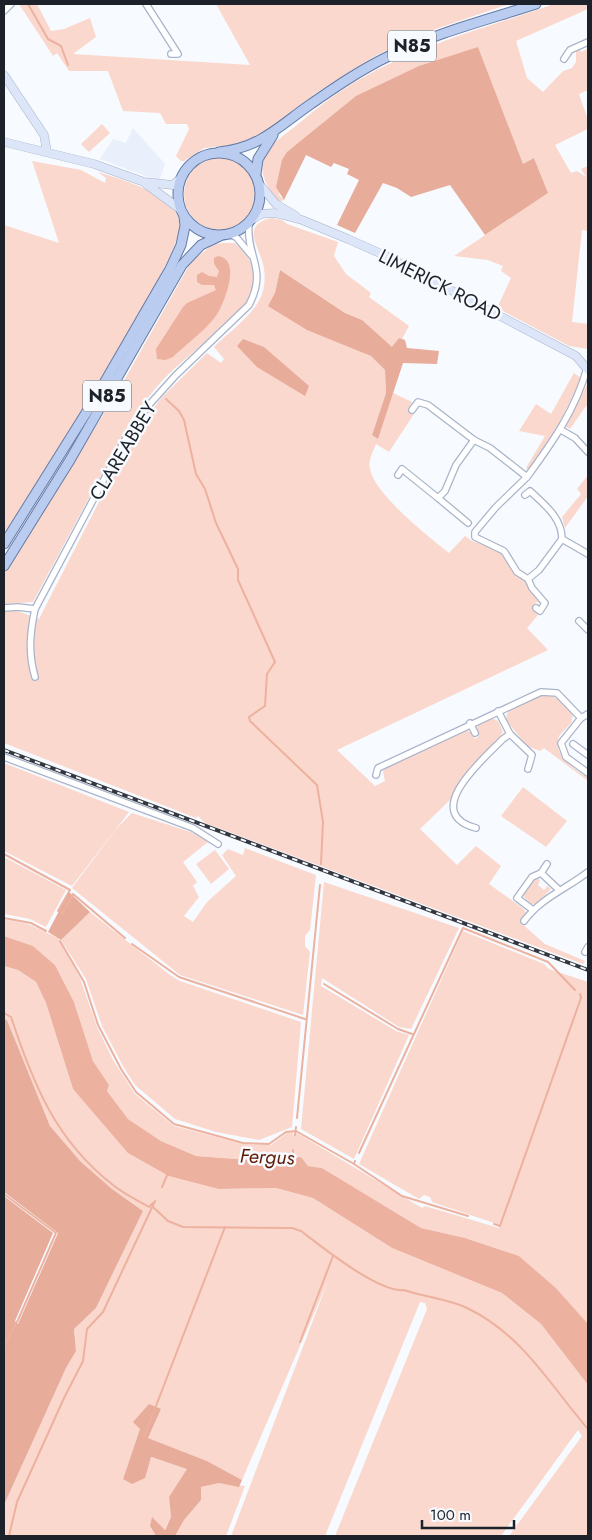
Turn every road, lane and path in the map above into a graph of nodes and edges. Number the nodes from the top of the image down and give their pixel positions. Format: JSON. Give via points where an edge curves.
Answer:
{"nodes":[{"id":1,"x":12,"y":4,"type":"edge"},
{"id":2,"x":146,"y":4,"type":"edge"},
{"id":3,"x":536,"y":4,"type":"edge"},
{"id":4,"x":4,"y":11,"type":"edge"},
{"id":5,"x":588,"y":42,"type":"edge"},
{"id":6,"x":171,"y":54,"type":"dead end"},
{"id":7,"x":564,"y":59,"type":"dead end"},
{"id":8,"x":4,"y":76,"type":"edge"},
{"id":9,"x":275,"y":133,"type":"junction"},
{"id":10,"x":4,"y":142,"type":"edge"},
{"id":11,"x":47,"y":152,"type":"junction"},
{"id":12,"x":219,"y":152,"type":"junction"},
{"id":13,"x":256,"y":174,"type":"junction"},
{"id":14,"x":182,"y":178,"type":"junction"},
{"id":15,"x":144,"y":182,"type":"junction"},
{"id":16,"x":260,"y":185,"type":"junction"},
{"id":17,"x":182,"y":213,"type":"junction"},
{"id":18,"x":302,"y":220,"type":"junction"},
{"id":19,"x":251,"y":222,"type":"junction"},
{"id":20,"x":230,"y":235,"type":"junction"},
{"id":21,"x":220,"y":236,"type":"junction"},
{"id":22,"x":255,"y":260,"type":"junction"},
{"id":23,"x":588,"y":364,"type":"edge"},
{"id":24,"x":586,"y":380,"type":"edge"},
{"id":25,"x":412,"y":410,"type":"dead end"},
{"id":26,"x":561,"y":430,"type":"junction"},
{"id":27,"x":474,"y":440,"type":"junction"},
{"id":28,"x":588,"y":452,"type":"edge"},
{"id":29,"x":398,"y":475,"type":"dead end"},
{"id":30,"x":527,"y":477,"type":"junction"},
{"id":31,"x":525,"y":495,"type":"dead end"},
{"id":32,"x":438,"y":498,"type":"junction"},
{"id":33,"x":468,"y":523,"type":"dead end"},
{"id":34,"x":562,"y":539,"type":"junction"},
{"id":35,"x":4,"y":544,"type":"edge"},
{"id":36,"x":588,"y":554,"type":"edge"},
{"id":37,"x":4,"y":566,"type":"edge"},
{"id":38,"x":528,"y":579,"type":"junction"},
{"id":39,"x":4,"y":608,"type":"edge"},
{"id":40,"x":536,"y":608,"type":"dead end"},
{"id":41,"x":35,"y":609,"type":"junction"},
{"id":42,"x":580,"y":621,"type":"dead end"},
{"id":43,"x":588,"y":630,"type":"edge"},
{"id":44,"x":35,"y":677,"type":"dead end"},
{"id":45,"x":498,"y":711,"type":"junction"},
{"id":46,"x":588,"y":714,"type":"edge"},
{"id":47,"x":581,"y":718,"type":"junction"},
{"id":48,"x":470,"y":723,"type":"junction"},
{"id":49,"x":475,"y":733,"type":"dead end"},
{"id":50,"x":510,"y":734,"type":"junction"},
{"id":51,"x":573,"y":744,"type":"dead end"},
{"id":52,"x":588,"y":756,"type":"edge"},
{"id":53,"x":4,"y":757,"type":"edge"},
{"id":54,"x":528,"y":769,"type":"dead end"},
{"id":55,"x":588,"y":773,"type":"edge"},
{"id":56,"x":376,"y":774,"type":"dead end"},
{"id":57,"x":476,"y":828,"type":"dead end"},
{"id":58,"x":218,"y":844,"type":"dead end"},
{"id":59,"x":547,"y":864,"type":"dead end"},
{"id":60,"x":588,"y":872,"type":"edge"},
{"id":61,"x":541,"y":873,"type":"junction"},
{"id":62,"x":558,"y":889,"type":"junction"},
{"id":63,"x":532,"y":910,"type":"junction"},
{"id":64,"x":524,"y":921,"type":"dead end"}],
"edges":[{"from":1,"to":4,"type":"street"},
{"from":2,"to":6,"type":"street","via":[[178,54]]},
{"from":3,"to":9,"type":"main road","number":"N85","via":[[421,41],[389,56],[335,87]]},
{"from":5,"to":7,"type":"street","via":[[570,50]]},
{"from":8,"to":11,"type":"main road","via":[[44,134]]},
{"from":9,"to":12,"type":"main road","number":"N85","via":[[238,150]]},
{"from":9,"to":13,"type":"main road","number":"N85","via":[[258,158]]},
{"from":10,"to":11,"type":"main road"},
{"from":11,"to":15,"type":"main road"},
{"from":12,"to":13,"type":"main road","via":[[237,156]]},
{"from":12,"to":14,"type":"main road","number":"N85","via":[[195,161]]},
{"from":13,"to":16,"type":"main road"},
{"from":14,"to":15,"type":"main road","via":[[173,185]]},
{"from":14,"to":17,"type":"main road","number":"N85","via":[[179,196]]},
{"from":15,"to":17,"type":"main road"},
{"from":16,"to":18,"type":"main road","via":[[276,204]]},
{"from":16,"to":19,"type":"main road","via":[[258,207]]},
{"from":17,"to":21,"type":"main road","number":"N85","via":[[200,232]]},
{"from":17,"to":35,"type":"main road","number":"N85","via":[[185,226],[181,245],[170,269],[96,397]]},
{"from":18,"to":19,"type":"main road","via":[[275,213],[261,214]]},
{"from":18,"to":23,"type":"main road","name":"LIMERICK ROAD","via":[[384,255]]},
{"from":19,"to":20,"type":"main road","number":"N85"},
{"from":19,"to":22,"type":"street","name":"CLAREABBEY","via":[[248,233]]},
{"from":20,"to":21,"type":"main road","number":"N85"},
{"from":20,"to":22,"type":"street"},
{"from":21,"to":37,"type":"main road","number":"N85","via":[[201,244],[182,265],[70,460]]},
{"from":22,"to":41,"type":"street","name":"CLAREABBEY","via":[[258,283],[248,305],[148,406],[126,438]]},
{"from":23,"to":24,"type":"street"},
{"from":24,"to":26,"type":"street"},
{"from":25,"to":27,"type":"street","via":[[418,402],[428,405]]},
{"from":26,"to":28,"type":"street","via":[[575,438]]},
{"from":26,"to":30,"type":"street"},
{"from":27,"to":30,"type":"street","via":[[490,448]]},
{"from":27,"to":32,"type":"street"},
{"from":29,"to":32,"type":"street","via":[[402,469]]},
{"from":30,"to":38,"type":"street","via":[[496,507],[475,532],[475,537],[504,551],[517,572]]},
{"from":31,"to":34,"type":"street","via":[[530,491],[553,514],[562,528]]},
{"from":32,"to":33,"type":"street"},
{"from":34,"to":36,"type":"street"},
{"from":34,"to":38,"type":"street","via":[[539,570]]},
{"from":38,"to":40,"type":"street","via":[[546,603],[540,611]]},
{"from":39,"to":41,"type":"street"},
{"from":41,"to":44,"type":"street","name":"CLAREABBEY","via":[[30,633],[30,658]]},
{"from":42,"to":43,"type":"street"},
{"from":45,"to":47,"type":"street","via":[[541,692],[550,692],[557,693]]},
{"from":45,"to":48,"type":"street"},
{"from":45,"to":50,"type":"street"},
{"from":46,"to":47,"type":"street"},
{"from":47,"to":55,"type":"street","via":[[561,743],[566,757]]},
{"from":48,"to":49,"type":"street"},
{"from":48,"to":56,"type":"street","via":[[378,768]]},
{"from":50,"to":54,"type":"street","via":[[532,755]]},
{"from":50,"to":57,"type":"street","via":[[466,779],[453,801],[453,812],[459,820]]},
{"from":51,"to":52,"type":"street"},
{"from":53,"to":58,"type":"street","via":[[193,828]]},
{"from":59,"to":61,"type":"street"},
{"from":60,"to":62,"type":"street"},
{"from":61,"to":62,"type":"street"},
{"from":61,"to":63,"type":"street","via":[[532,877],[517,898]]},
{"from":62,"to":63,"type":"street"},
{"from":63,"to":64,"type":"street"}]}
